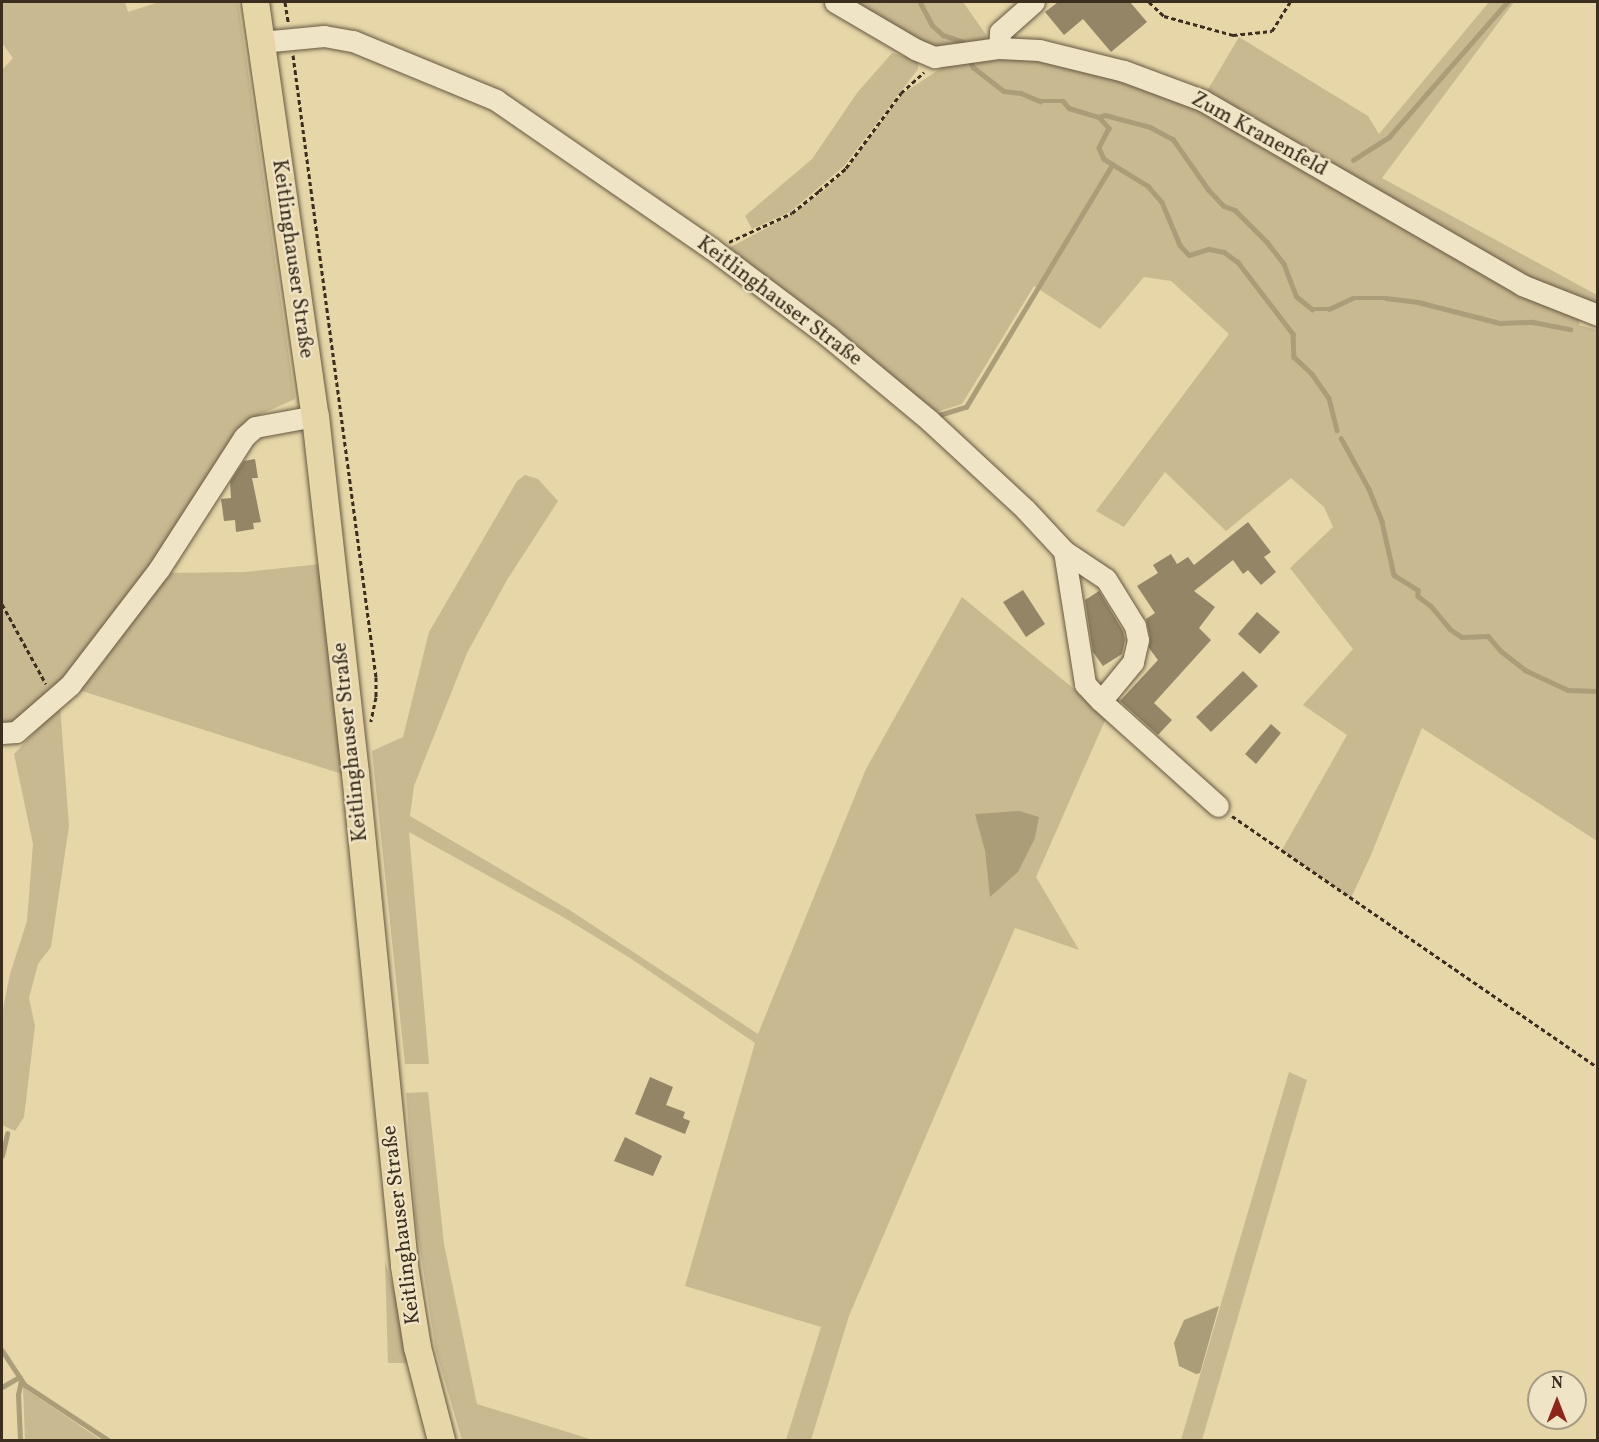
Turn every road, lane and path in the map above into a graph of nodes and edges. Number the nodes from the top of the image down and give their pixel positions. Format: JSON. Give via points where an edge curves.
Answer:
{"nodes":[{"id":1,"x":255,"y":2,"type":"edge"},
{"id":2,"x":835,"y":2,"type":"edge"},
{"id":3,"x":1034,"y":2,"type":"edge"},
{"id":4,"x":1149,"y":2,"type":"edge"},
{"id":5,"x":1290,"y":2,"type":"edge"},
{"id":6,"x":261,"y":42,"type":"junction"},
{"id":7,"x":999,"y":48,"type":"junction"},
{"id":8,"x":934,"y":57,"type":"junction"},
{"id":9,"x":712,"y":249,"type":"junction"},
{"id":10,"x":1598,"y":315,"type":"edge"},
{"id":11,"x":315,"y":416,"type":"junction"},
{"id":12,"x":1064,"y":551,"type":"junction"},
{"id":13,"x":2,"y":604,"type":"edge"},
{"id":14,"x":53,"y":699,"type":"junction"},
{"id":15,"x":1101,"y":701,"type":"junction"},
{"id":16,"x":9,"y":733,"type":"edge"},
{"id":17,"x":2,"y":750,"type":"edge"},
{"id":18,"x":1218,"y":806,"type":"joint"},
{"id":19,"x":1598,"y":1068,"type":"edge"},
{"id":20,"x":441,"y":1440,"type":"edge"}],
"edges":[{"from":1,"to":6,"type":"main road","name":"Keitlinghauser Straße"},
{"from":2,"to":8,"type":"street","name":"Zum Kranenfeld","via":[[915,50]]},
{"from":3,"to":7,"type":"street","via":[[1000,32]]},
{"from":4,"to":5,"type":"path","via":[[1164,16],[1233,34],[1272,31]]},
{"from":6,"to":9,"type":"street","name":"Keitlinghauser Straße","via":[[324,36],[353,41],[496,100]]},
{"from":6,"to":11,"type":"main road","name":"Keitlinghauser Straße"},
{"from":7,"to":8,"type":"street","name":"Zum Kranenfeld"},
{"from":7,"to":10,"type":"street","name":"Zum Kranenfeld","via":[[1068,56],[1124,71],[1203,100],[1522,285]]},
{"from":8,"to":9,"type":"path","via":[[933,65],[901,93],[846,168],[792,213]]},
{"from":9,"to":12,"type":"street","name":"Keitlinghauser Straße","via":[[829,337],[930,421]]},
{"from":11,"to":14,"type":"street","via":[[255,427],[244,437],[159,569],[70,685]]},
{"from":11,"to":20,"type":"main road","name":"Keitlinghauser Straße","via":[[404,1266],[417,1347]]},
{"from":12,"to":15,"type":"street","via":[[1085,684]]},
{"from":12,"to":15,"type":"street","name":"Keitlinghauser Straße","via":[[1106,579],[1135,626],[1138,640],[1133,662]]},
{"from":13,"to":14,"type":"path"},
{"from":14,"to":16,"type":"street"},
{"from":15,"to":18,"type":"street"},
{"from":16,"to":17,"type":"street"},
{"from":18,"to":19,"type":"path"}]}
